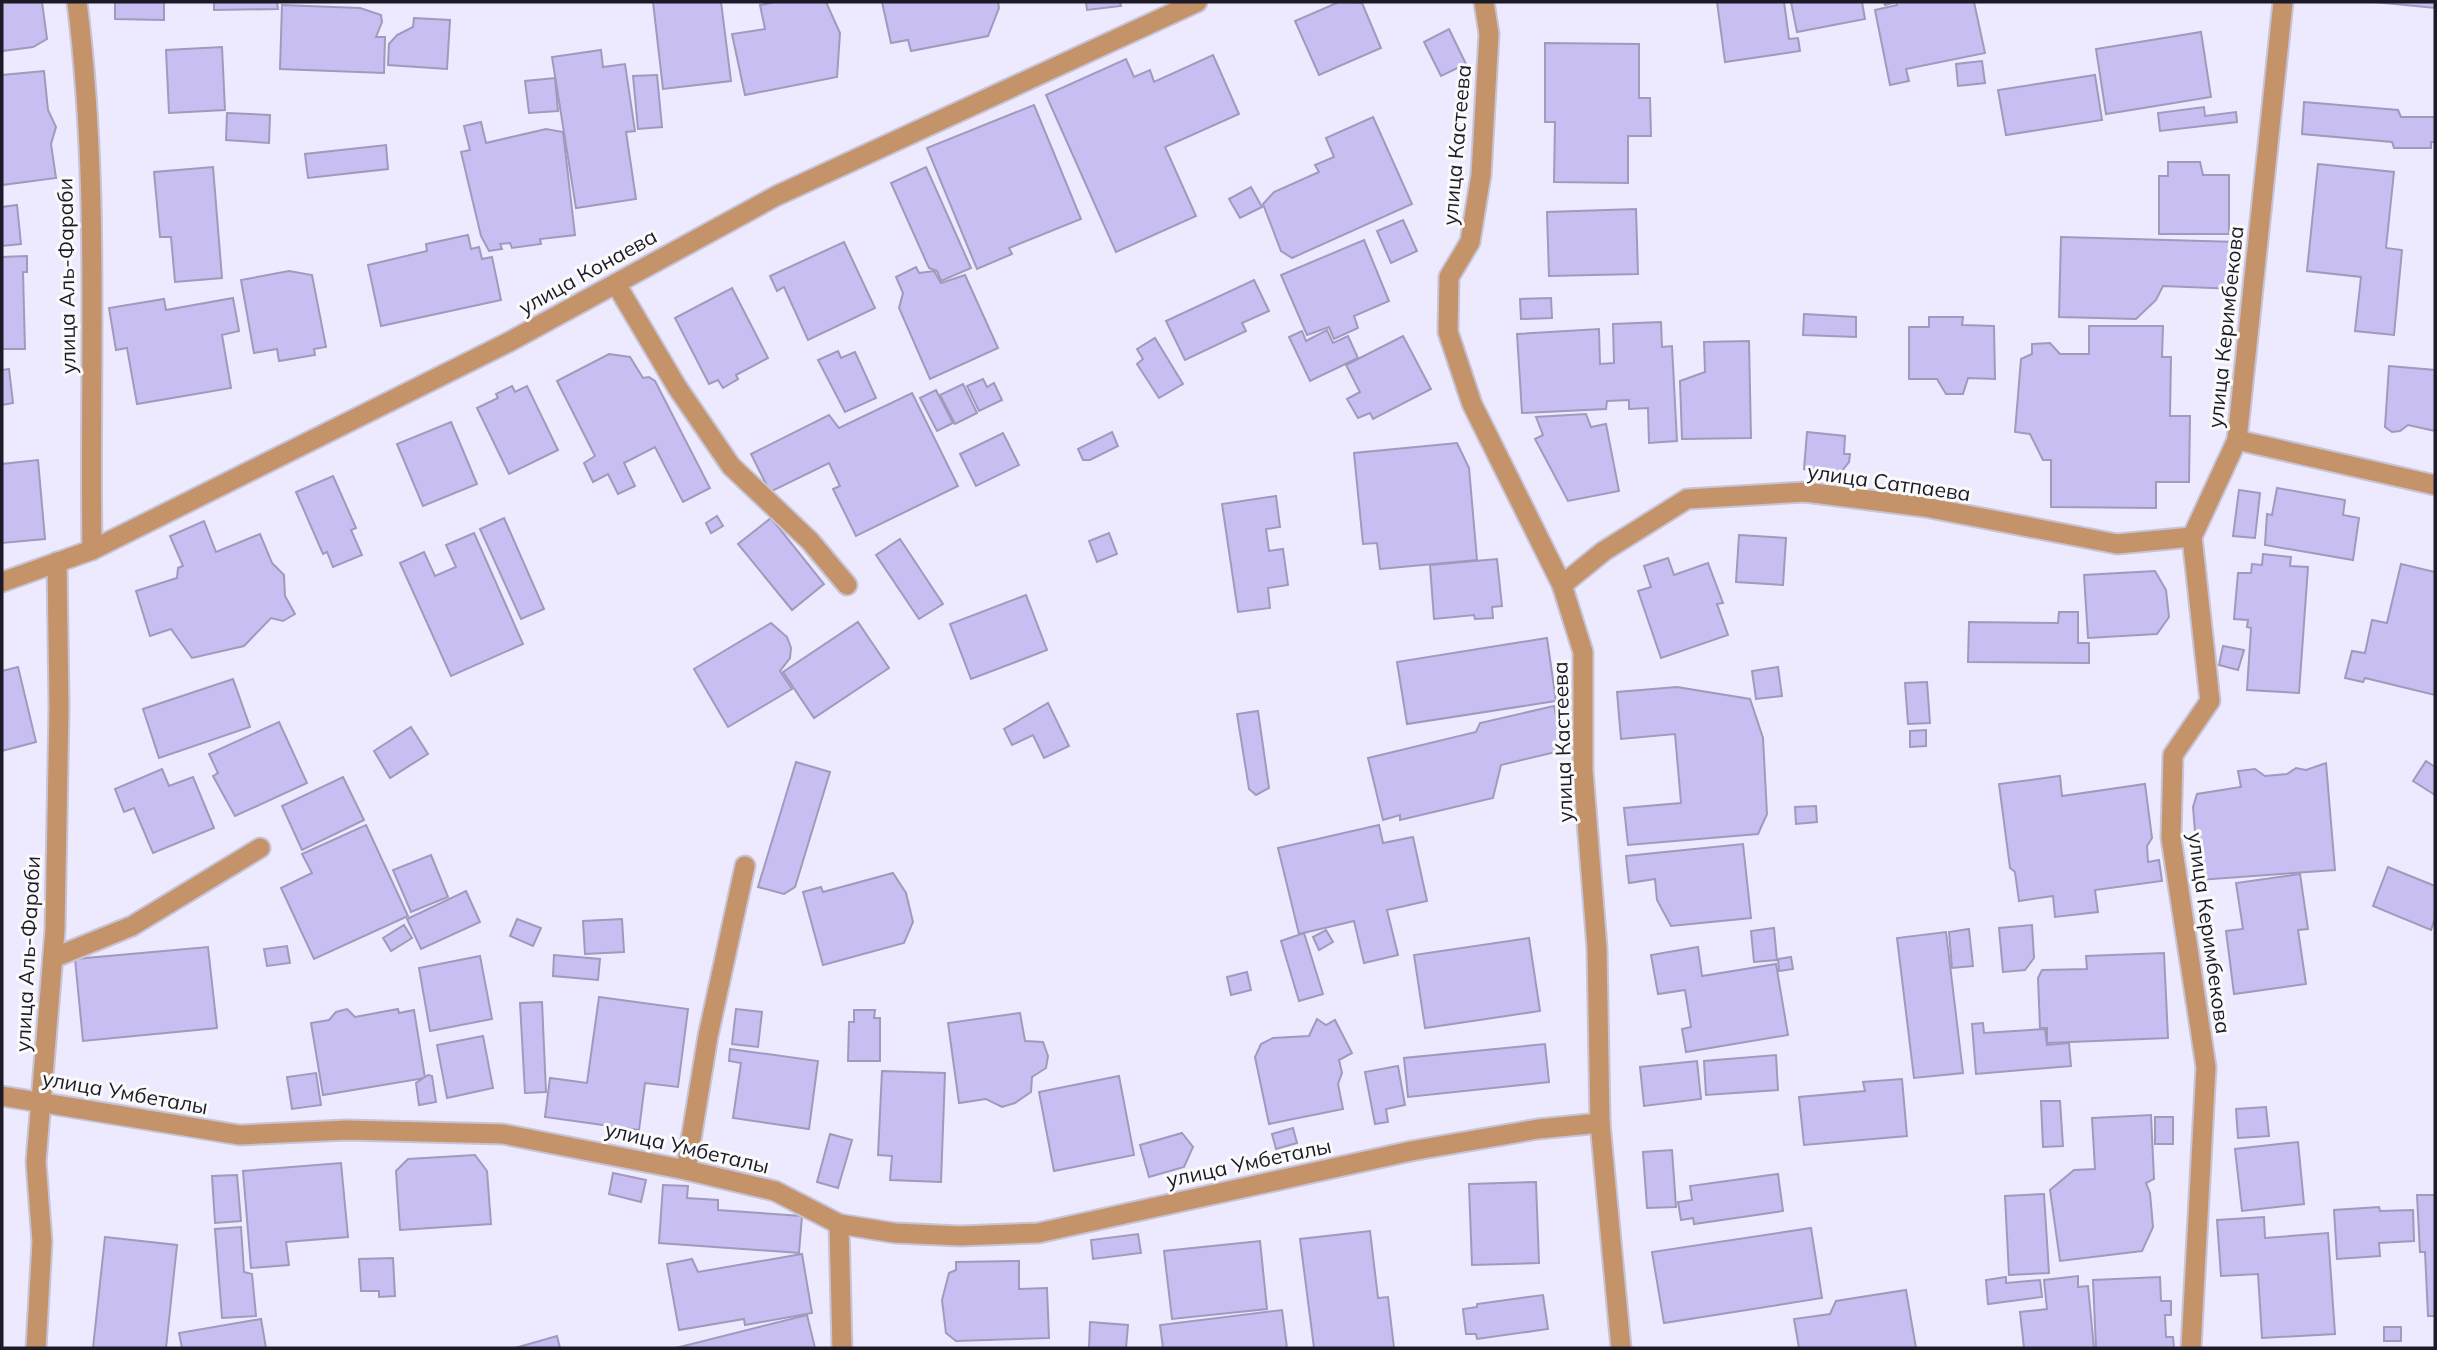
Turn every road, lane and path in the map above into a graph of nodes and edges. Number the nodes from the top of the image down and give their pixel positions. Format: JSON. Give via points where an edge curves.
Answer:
{"nodes":[{"id":1,"x":77,"y":2,"type":"edge"},
{"id":2,"x":1197,"y":2,"type":"edge"},
{"id":3,"x":1484,"y":2,"type":"edge"},
{"id":4,"x":2283,"y":2,"type":"edge"},
{"id":5,"x":615,"y":284,"type":"junction"},
{"id":6,"x":2237,"y":440,"type":"junction"},
{"id":7,"x":2435,"y":485,"type":"edge"},
{"id":8,"x":2192,"y":537,"type":"junction"},
{"id":9,"x":92,"y":550,"type":"junction"},
{"id":10,"x":57,"y":562,"type":"junction"},
{"id":11,"x":2,"y":582,"type":"edge"},
{"id":12,"x":847,"y":584,"type":"dead end"},
{"id":13,"x":1562,"y":585,"type":"junction"},
{"id":14,"x":260,"y":848,"type":"dead end"},
{"id":15,"x":745,"y":866,"type":"dead end"},
{"id":16,"x":53,"y":958,"type":"junction"},
{"id":17,"x":2,"y":1096,"type":"edge"},
{"id":18,"x":41,"y":1102,"type":"junction"},
{"id":19,"x":1600,"y":1123,"type":"junction"},
{"id":20,"x":686,"y":1170,"type":"junction"},
{"id":21,"x":839,"y":1224,"type":"junction"},
{"id":22,"x":36,"y":1348,"type":"edge"},
{"id":23,"x":842,"y":1348,"type":"edge"},
{"id":24,"x":1621,"y":1348,"type":"edge"},
{"id":25,"x":2191,"y":1348,"type":"edge"}],
"edges":[{"from":1,"to":9,"type":"street","name":"улица Аль-Фараби","via":[[86,73]]},
{"from":2,"to":5,"type":"street","name":"улица Конаева","via":[[776,196]]},
{"from":3,"to":13,"type":"street","name":"улица Кастеева","via":[[1489,34],[1481,175],[1470,242],[1449,277],[1448,332],[1472,404]]},
{"from":4,"to":6,"type":"street","name":"улица Керимбекова"},
{"from":5,"to":9,"type":"street","name":"улица Конаева","via":[[509,342]]},
{"from":5,"to":12,"type":"street","via":[[731,466],[810,541]]},
{"from":6,"to":7,"type":"street"},
{"from":6,"to":8,"type":"street","name":"улица Керимбекова"},
{"from":8,"to":13,"type":"street","name":"улица Сатпаева","via":[[2117,544],[1925,507],[1805,492],[1687,499],[1604,551]]},
{"from":8,"to":25,"type":"street","name":"улица Керимбекова","via":[[2210,701],[2173,755],[2171,838],[2206,1067]]},
{"from":9,"to":10,"type":"street","name":"улица Конаева"},
{"from":10,"to":11,"type":"street","name":"улица Конаева"},
{"from":10,"to":16,"type":"street","name":"улица Аль-Фараби"},
{"from":13,"to":19,"type":"street","name":"улица Кастеева","via":[[1583,652],[1583,771],[1597,948]]},
{"from":14,"to":16,"type":"street","via":[[132,926]]},
{"from":15,"to":20,"type":"street","via":[[708,1036]]},
{"from":16,"to":18,"type":"street","name":"улица Аль-Фараби"},
{"from":17,"to":18,"type":"street","name":"улица Умбеталы"},
{"from":18,"to":20,"type":"street","name":"улица Умбеталы","via":[[240,1135],[347,1130],[503,1134]]},
{"from":18,"to":22,"type":"street","name":"улица Аль-Фараби","via":[[36,1162],[42,1242]]},
{"from":19,"to":21,"type":"street","name":"улица Умбеталы","via":[[1411,1151],[1038,1233],[960,1236]]},
{"from":19,"to":24,"type":"street","name":"улица Кастеева"},
{"from":20,"to":21,"type":"street","name":"улица Умбеталы","via":[[775,1191]]},
{"from":21,"to":23,"type":"street"}]}
